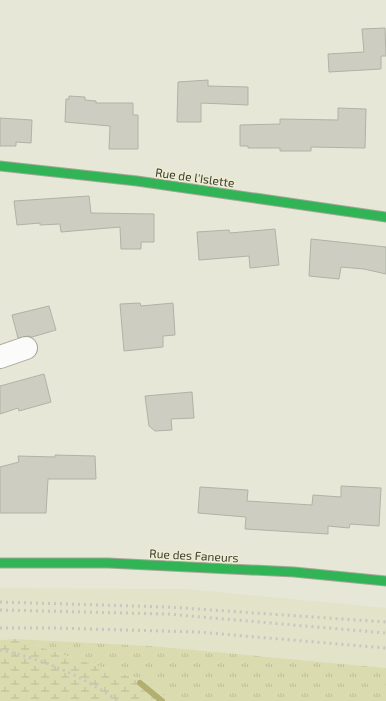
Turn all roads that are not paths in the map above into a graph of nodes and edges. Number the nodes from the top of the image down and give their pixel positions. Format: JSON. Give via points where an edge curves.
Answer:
{"nodes":[{"id":1,"x":0,"y":166,"type":"edge"},
{"id":2,"x":386,"y":217,"type":"edge"},
{"id":3,"x":26,"y":348,"type":"dead end"},
{"id":4,"x":0,"y":357,"type":"edge"},
{"id":5,"x":0,"y":563,"type":"edge"},
{"id":6,"x":386,"y":581,"type":"edge"}],
"edges":[{"from":1,"to":2,"type":"street","name":"Rue de l'Islette","via":[[144,182]]},
{"from":3,"to":4,"type":"street"},
{"from":5,"to":6,"type":"street","name":"Rue des Faneurs","via":[[108,563],[294,572]]}]}
